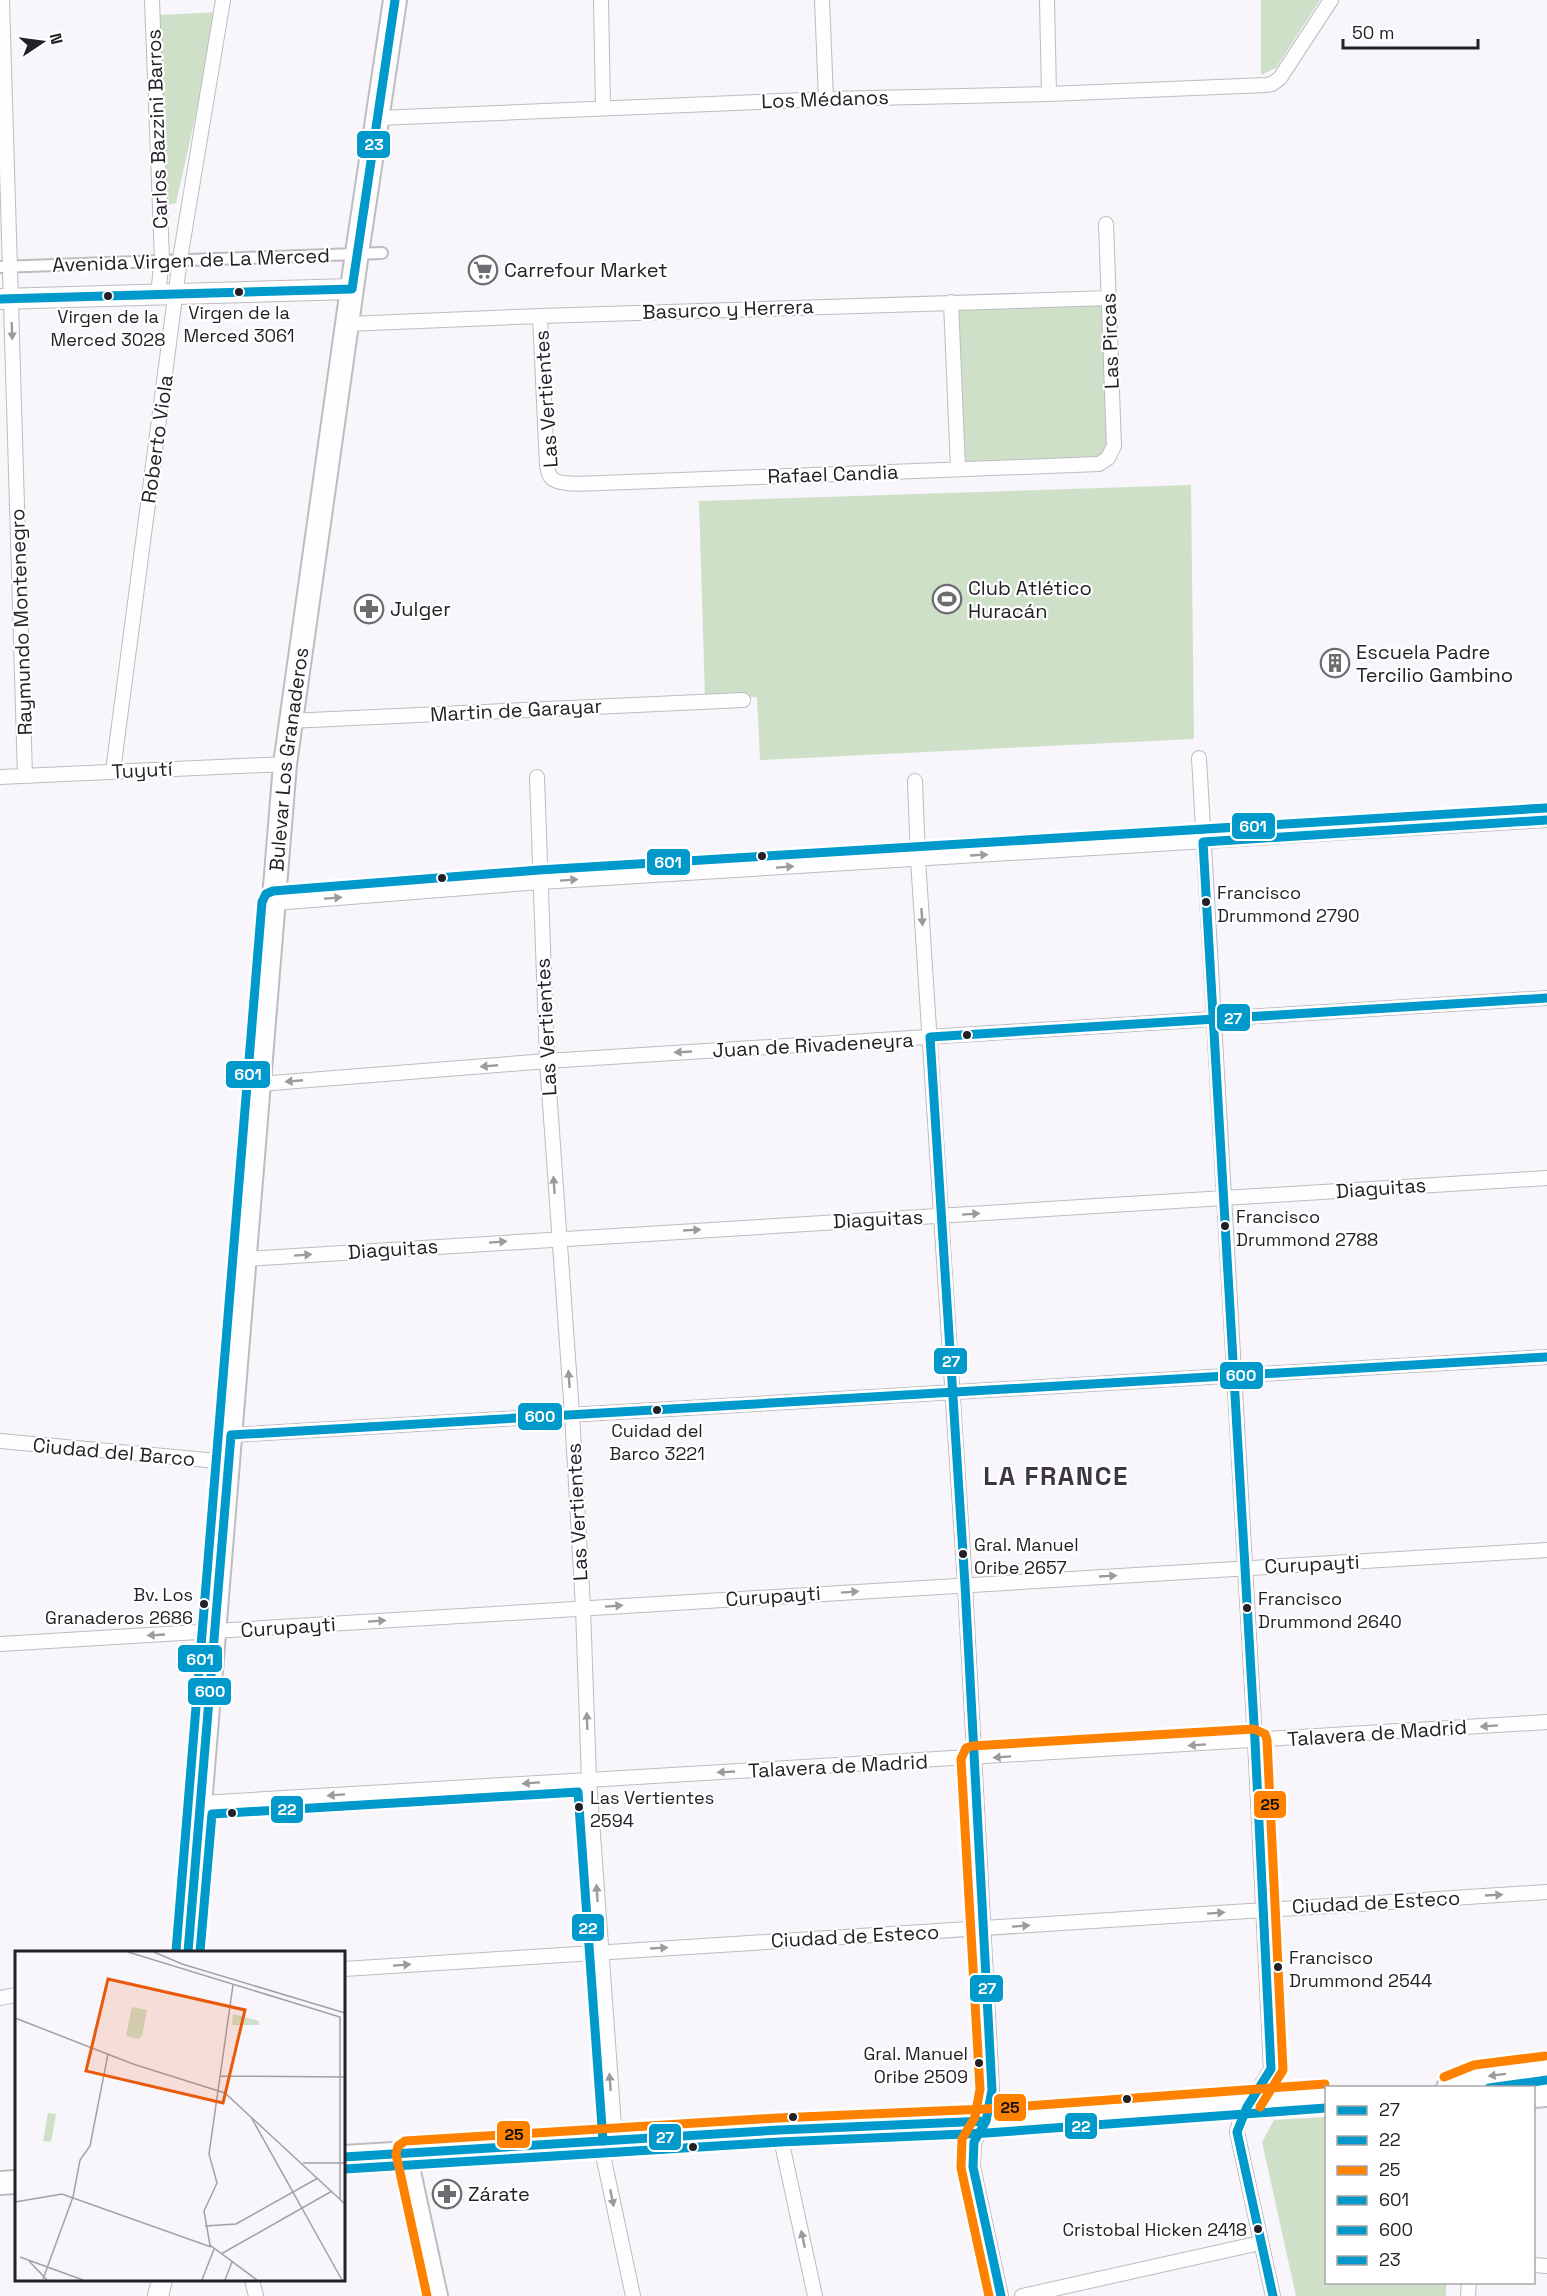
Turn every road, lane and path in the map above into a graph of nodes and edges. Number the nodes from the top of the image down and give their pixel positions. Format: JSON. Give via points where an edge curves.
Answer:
{"nodes":[{"id":1,"x":2,"y":0,"type":"edge"},
{"id":2,"x":153,"y":0,"type":"edge"},
{"id":3,"x":223,"y":0,"type":"edge"},
{"id":4,"x":395,"y":0,"type":"edge"},
{"id":5,"x":601,"y":0,"type":"edge"},
{"id":6,"x":822,"y":0,"type":"edge"},
{"id":7,"x":1047,"y":0,"type":"edge"},
{"id":8,"x":1331,"y":0,"type":"edge"},
{"id":9,"x":1049,"y":94,"type":"junction"},
{"id":10,"x":826,"y":99,"type":"junction"},
{"id":11,"x":603,"y":108,"type":"junction"},
{"id":12,"x":379,"y":118,"type":"junction"},
{"id":13,"x":1106,"y":224,"type":"dead end"},
{"id":14,"x":382,"y":253,"type":"dead end"},
{"id":15,"x":357,"y":254,"type":"junction"},
{"id":16,"x":180,"y":259,"type":"junction"},
{"id":17,"x":162,"y":260,"type":"junction"},
{"id":18,"x":5,"y":267,"type":"edge"},
{"id":19,"x":352,"y":289,"type":"junction"},
{"id":20,"x":167,"y":293,"type":"junction"},
{"id":21,"x":6,"y":298,"type":"edge"},
{"id":22,"x":1109,"y":298,"type":"junction"},
{"id":23,"x":951,"y":302,"type":"junction"},
{"id":24,"x":540,"y":316,"type":"junction"},
{"id":25,"x":347,"y":324,"type":"junction"},
{"id":26,"x":1108,"y":458,"type":"joint"},
{"id":27,"x":958,"y":470,"type":"junction"},
{"id":28,"x":555,"y":480,"type":"joint"},
{"id":29,"x":743,"y":700,"type":"dead end"},
{"id":30,"x":290,"y":721,"type":"junction"},
{"id":31,"x":1199,"y":758,"type":"dead end"},
{"id":32,"x":285,"y":764,"type":"junction"},
{"id":33,"x":112,"y":771,"type":"junction"},
{"id":34,"x":25,"y":776,"type":"junction"},
{"id":35,"x":0,"y":777,"type":"edge"},
{"id":36,"x":537,"y":777,"type":"dead end"},
{"id":37,"x":915,"y":781,"type":"dead end"},
{"id":38,"x":1547,"y":820,"type":"edge"},
{"id":39,"x":1203,"y":842,"type":"junction"},
{"id":40,"x":918,"y":859,"type":"junction"},
{"id":41,"x":540,"y":882,"type":"junction"},
{"id":42,"x":274,"y":903,"type":"junction"},
{"id":43,"x":1547,"y":998,"type":"edge"},
{"id":44,"x":1214,"y":1019,"type":"junction"},
{"id":45,"x":930,"y":1037,"type":"junction"},
{"id":46,"x":547,"y":1061,"type":"junction"},
{"id":47,"x":259,"y":1084,"type":"junction"},
{"id":48,"x":1547,"y":1178,"type":"edge"},
{"id":49,"x":1224,"y":1198,"type":"junction"},
{"id":50,"x":942,"y":1216,"type":"junction"},
{"id":51,"x":558,"y":1238,"type":"junction"},
{"id":52,"x":245,"y":1259,"type":"junction"},
{"id":53,"x":1547,"y":1357,"type":"edge"},
{"id":54,"x":1233,"y":1376,"type":"junction"},
{"id":55,"x":952,"y":1392,"type":"junction"},
{"id":56,"x":572,"y":1414,"type":"junction"},
{"id":57,"x":231,"y":1434,"type":"junction"},
{"id":58,"x":0,"y":1441,"type":"edge"},
{"id":59,"x":229,"y":1462,"type":"junction"},
{"id":60,"x":1547,"y":1550,"type":"edge"},
{"id":61,"x":1245,"y":1568,"type":"junction"},
{"id":62,"x":965,"y":1585,"type":"junction"},
{"id":63,"x":583,"y":1608,"type":"junction"},
{"id":64,"x":214,"y":1632,"type":"junction"},
{"id":65,"x":0,"y":1644,"type":"edge"},
{"id":66,"x":1547,"y":1722,"type":"edge"},
{"id":67,"x":1255,"y":1741,"type":"junction"},
{"id":68,"x":974,"y":1758,"type":"junction"},
{"id":69,"x":589,"y":1779,"type":"junction"},
{"id":70,"x":201,"y":1803,"type":"junction"},
{"id":71,"x":1547,"y":1892,"type":"edge"},
{"id":72,"x":1263,"y":1909,"type":"junction"},
{"id":73,"x":983,"y":1928,"type":"junction"},
{"id":74,"x":188,"y":1951,"type":"edge"},
{"id":75,"x":601,"y":1952,"type":"junction"},
{"id":76,"x":345,"y":1969,"type":"edge"},
{"id":77,"x":15,"y":1995,"type":"edge"},
{"id":78,"x":0,"y":1998,"type":"edge"},
{"id":79,"x":1547,"y":2068,"type":"edge"},
{"id":80,"x":1453,"y":2086,"type":"edge"},
{"id":81,"x":1325,"y":2096,"type":"edge"},
{"id":82,"x":1250,"y":2100,"type":"junction"},
{"id":83,"x":986,"y":2121,"type":"junction"},
{"id":84,"x":779,"y":2130,"type":"junction"},
{"id":85,"x":607,"y":2141,"type":"junction"},
{"id":86,"x":408,"y":2153,"type":"junction"},
{"id":87,"x":345,"y":2157,"type":"edge"},
{"id":88,"x":15,"y":2182,"type":"edge"},
{"id":89,"x":0,"y":2183,"type":"edge"},
{"id":90,"x":1260,"y":2243,"type":"junction"},
{"id":91,"x":162,"y":2281,"type":"edge"},
{"id":92,"x":252,"y":2281,"type":"edge"},
{"id":93,"x":158,"y":2296,"type":"edge"},
{"id":94,"x":256,"y":2296,"type":"edge"},
{"id":95,"x":439,"y":2296,"type":"edge"},
{"id":96,"x":633,"y":2296,"type":"edge"},
{"id":97,"x":815,"y":2296,"type":"edge"},
{"id":98,"x":1001,"y":2296,"type":"edge"},
{"id":99,"x":1022,"y":2296,"type":"edge"},
{"id":100,"x":1273,"y":2296,"type":"edge"}],
"edges":[{"from":1,"to":18,"type":"street","name":"Raymundo Montenegro"},
{"from":2,"to":17,"type":"street","name":"Carlos Bazzini Barros"},
{"from":3,"to":16,"type":"street","name":"Roberto Viola"},
{"from":4,"to":12,"type":"main road","name":"Bulevar Los Granaderos"},
{"from":5,"to":11,"type":"street"},
{"from":6,"to":10,"type":"street"},
{"from":7,"to":9,"type":"street"},
{"from":8,"to":9,"type":"street","name":"Los Médanos","via":[[1280,78],[1272,84]]},
{"from":9,"to":10,"type":"street","name":"Los Médanos"},
{"from":10,"to":11,"type":"street","name":"Los Médanos"},
{"from":11,"to":12,"type":"street","name":"Los Médanos"},
{"from":12,"to":15,"type":"main road","name":"Bulevar Los Granaderos"},
{"from":13,"to":22,"type":"street","name":"Las Pircas"},
{"from":14,"to":15,"type":"street","name":"Avenida Virgen de La Merced"},
{"from":15,"to":16,"type":"street","name":"Avenida Virgen de La Merced"},
{"from":15,"to":19,"type":"main road","name":"Bulevar Los Granaderos"},
{"from":16,"to":17,"type":"street","name":"Avenida Virgen de La Merced"},
{"from":16,"to":20,"type":"street","name":"Roberto Viola"},
{"from":17,"to":18,"type":"street","name":"Avenida Virgen de La Merced"},
{"from":17,"to":20,"type":"street","name":"Carlos Bazzini Barros"},
{"from":18,"to":21,"type":"street","name":"Raymundo Montenegro"},
{"from":19,"to":20,"type":"main road","name":"Avenida Virgen de La Merced"},
{"from":19,"to":25,"type":"main road","name":"Bulevar Los Granaderos"},
{"from":20,"to":21,"type":"main road","name":"Avenida Virgen de La Merced"},
{"from":20,"to":33,"type":"street","name":"Roberto Viola"},
{"from":21,"to":34,"type":"street","name":"Raymundo Montenegro","one_way":true},
{"from":22,"to":23,"type":"street","name":"Basurco y Herrera"},
{"from":22,"to":26,"type":"street","name":"Las Pircas","via":[[1114,446]]},
{"from":23,"to":24,"type":"street","name":"Basurco y Herrera"},
{"from":23,"to":27,"type":"street"},
{"from":24,"to":25,"type":"street","name":"Basurco y Herrera"},
{"from":24,"to":28,"type":"street","name":"Las Vertientes","via":[[547,466]]},
{"from":25,"to":30,"type":"main road","name":"Bulevar Los Granaderos"},
{"from":26,"to":27,"type":"street","name":"Rafael Candia","via":[[1099,464]]},
{"from":27,"to":28,"type":"street","name":"Rafael Candia","via":[[602,483]]},
{"from":29,"to":30,"type":"street","name":"Martin de Garayar"},
{"from":30,"to":32,"type":"main road","name":"Bulevar Los Granaderos"},
{"from":31,"to":39,"type":"street"},
{"from":32,"to":33,"type":"street","name":"Tuyutí"},
{"from":32,"to":42,"type":"main road","name":"Bulevar Los Granaderos"},
{"from":33,"to":34,"type":"street","name":"Tuyutí"},
{"from":34,"to":35,"type":"street","name":"Tuyutí"},
{"from":36,"to":41,"type":"street","name":"Las Vertientes"},
{"from":37,"to":40,"type":"street"},
{"from":38,"to":39,"type":"street"},
{"from":40,"to":39,"type":"street","one_way":true},
{"from":39,"to":44,"type":"street"},
{"from":41,"to":40,"type":"street","one_way":true},
{"from":40,"to":45,"type":"street","one_way":true},
{"from":42,"to":41,"type":"street","one_way":true},
{"from":41,"to":46,"type":"street","name":"Las Vertientes"},
{"from":42,"to":47,"type":"main road","name":"Bulevar Los Granaderos"},
{"from":43,"to":44,"type":"street","name":"Juan de Rivadeneyra"},
{"from":44,"to":45,"type":"street","name":"Juan de Rivadeneyra"},
{"from":44,"to":49,"type":"street"},
{"from":45,"to":46,"type":"street","name":"Juan de Rivadeneyra","one_way":true},
{"from":45,"to":50,"type":"street"},
{"from":46,"to":47,"type":"street","name":"Juan de Rivadeneyra","one_way":true},
{"from":51,"to":46,"type":"street","name":"Las Vertientes","one_way":true},
{"from":47,"to":52,"type":"main road","name":"Bulevar Los Granaderos"},
{"from":48,"to":49,"type":"street","name":"Diaguitas"},
{"from":50,"to":49,"type":"street","name":"Diaguitas","one_way":true},
{"from":49,"to":54,"type":"street"},
{"from":51,"to":50,"type":"street","name":"Diaguitas","one_way":true},
{"from":50,"to":55,"type":"street"},
{"from":52,"to":51,"type":"street","name":"Diaguitas","one_way":true},
{"from":56,"to":51,"type":"street","name":"Las Vertientes","one_way":true},
{"from":52,"to":57,"type":"main road","name":"Bulevar Los Granaderos"},
{"from":53,"to":54,"type":"street"},
{"from":54,"to":55,"type":"street"},
{"from":54,"to":61,"type":"street"},
{"from":55,"to":56,"type":"street"},
{"from":55,"to":62,"type":"street"},
{"from":56,"to":57,"type":"street"},
{"from":56,"to":63,"type":"street","name":"Las Vertientes"},
{"from":57,"to":59,"type":"main road","name":"Bulevar Los Granaderos"},
{"from":58,"to":59,"type":"street","name":"Ciudad del Barco"},
{"from":59,"to":64,"type":"main road","name":"Bulevar Los Granaderos"},
{"from":60,"to":61,"type":"street","name":"Curupayti"},
{"from":62,"to":61,"type":"street","name":"Curupayti","one_way":true},
{"from":61,"to":67,"type":"street"},
{"from":63,"to":62,"type":"street","name":"Curupayti","one_way":true},
{"from":62,"to":68,"type":"street"},
{"from":64,"to":63,"type":"street","name":"Curupayti","one_way":true},
{"from":69,"to":63,"type":"street","name":"Las Vertientes","one_way":true},
{"from":64,"to":65,"type":"street","name":"Curupayti","one_way":true},
{"from":64,"to":70,"type":"main road","name":"Bulevar Los Granaderos"},
{"from":66,"to":67,"type":"street","name":"Talavera de Madrid","one_way":true},
{"from":67,"to":68,"type":"street","name":"Talavera de Madrid","one_way":true},
{"from":67,"to":72,"type":"street"},
{"from":68,"to":69,"type":"street","name":"Talavera de Madrid","one_way":true},
{"from":68,"to":73,"type":"street"},
{"from":69,"to":70,"type":"street","name":"Talavera de Madrid","one_way":true},
{"from":75,"to":69,"type":"street","name":"Las Vertientes","one_way":true},
{"from":70,"to":74,"type":"main road","name":"Bulevar Los Granaderos"},
{"from":72,"to":71,"type":"street","name":"Ciudad de Esteco","one_way":true},
{"from":73,"to":72,"type":"street","name":"Ciudad de Esteco","one_way":true},
{"from":72,"to":82,"type":"street","via":[[1271,2069]]},
{"from":75,"to":73,"type":"street","name":"Ciudad de Esteco","one_way":true},
{"from":73,"to":83,"type":"street","via":[[992,2090]]},
{"from":76,"to":75,"type":"street","name":"Ciudad de Esteco","one_way":true},
{"from":85,"to":75,"type":"street","name":"Las Vertientes","one_way":true},
{"from":77,"to":78,"type":"street"},
{"from":79,"to":80,"type":"main road","one_way":true,"via":[[1477,2077]]},
{"from":81,"to":82,"type":"main road"},
{"from":82,"to":83,"type":"main road"},
{"from":82,"to":90,"type":"street","via":[[1237,2132]]},
{"from":83,"to":84,"type":"main road"},
{"from":83,"to":98,"type":"street","via":[[974,2142],[973,2167]]},
{"from":84,"to":85,"type":"main road"},
{"from":97,"to":84,"type":"street","one_way":true},
{"from":85,"to":86,"type":"main road"},
{"from":85,"to":96,"type":"street","name":"Las Vertientes","one_way":true},
{"from":86,"to":87,"type":"main road"},
{"from":86,"to":95,"type":"street"},
{"from":88,"to":89,"type":"main road"},
{"from":90,"to":99,"type":"street"},
{"from":90,"to":100,"type":"street"},
{"from":91,"to":93,"type":"main road"},
{"from":92,"to":94,"type":"street"}]}
